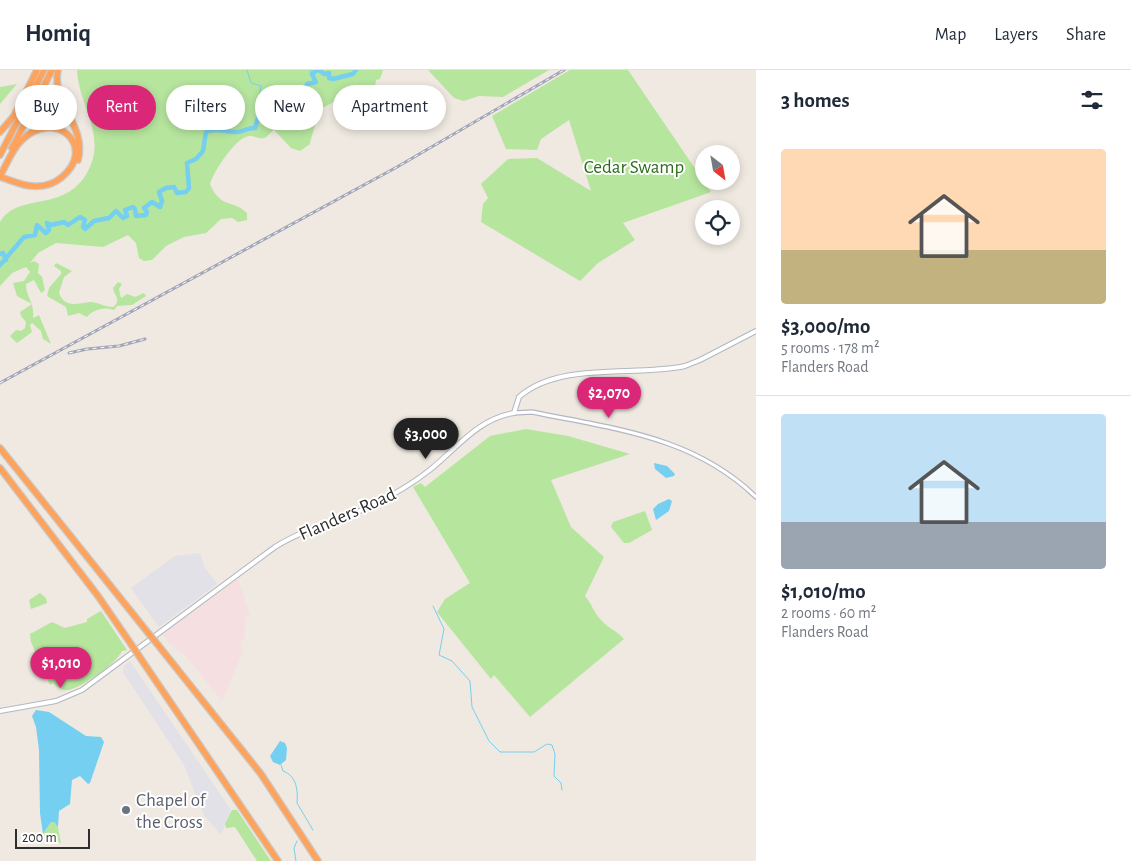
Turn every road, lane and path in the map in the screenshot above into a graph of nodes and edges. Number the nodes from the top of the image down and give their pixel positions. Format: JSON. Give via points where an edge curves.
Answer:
{"nodes":[{"id":1,"x":37,"y":70,"type":"edge"},
{"id":2,"x":44,"y":70,"type":"edge"},
{"id":3,"x":52,"y":70,"type":"edge"},
{"id":4,"x":58,"y":70,"type":"edge"},
{"id":5,"x":0,"y":131,"type":"edge"},
{"id":6,"x":0,"y":154,"type":"edge"},
{"id":7,"x":0,"y":170,"type":"edge"},
{"id":8,"x":1,"y":178,"type":"edge"},
{"id":9,"x":756,"y":330,"type":"edge"},
{"id":10,"x":514,"y":412,"type":"junction"},
{"id":11,"x":0,"y":448,"type":"edge"},
{"id":12,"x":0,"y":468,"type":"edge"},
{"id":13,"x":756,"y":497,"type":"edge"},
{"id":14,"x":0,"y":711,"type":"edge"},
{"id":15,"x":278,"y":861,"type":"edge"},
{"id":16,"x":318,"y":861,"type":"edge"}],
"edges":[{"from":1,"to":5,"type":"highway","via":[[13,119]]},
{"from":2,"to":6,"type":"highway"},
{"from":3,"to":7,"type":"highway"},
{"from":4,"to":8,"type":"highway","via":[[58,95],[79,135],[80,148],[75,166],[64,180],[47,188],[29,189]]},
{"from":8,"to":8,"type":"highway","via":[[18,144],[35,131],[55,127],[72,138],[76,150],[73,164],[57,181],[32,186]]},
{"from":9,"to":10,"type":"main road","via":[[684,366],[583,374],[548,382],[518,396]]},
{"from":10,"to":13,"type":"street","via":[[532,412],[667,442],[733,476]]},
{"from":10,"to":14,"type":"main road","name":"Flanders Road","via":[[477,427],[431,469],[390,496],[275,547],[82,690],[56,701]]},
{"from":11,"to":16,"type":"highway","bridge":true,"via":[[261,774]]},
{"from":12,"to":15,"type":"highway","bridge":true,"via":[[131,644]]}]}
